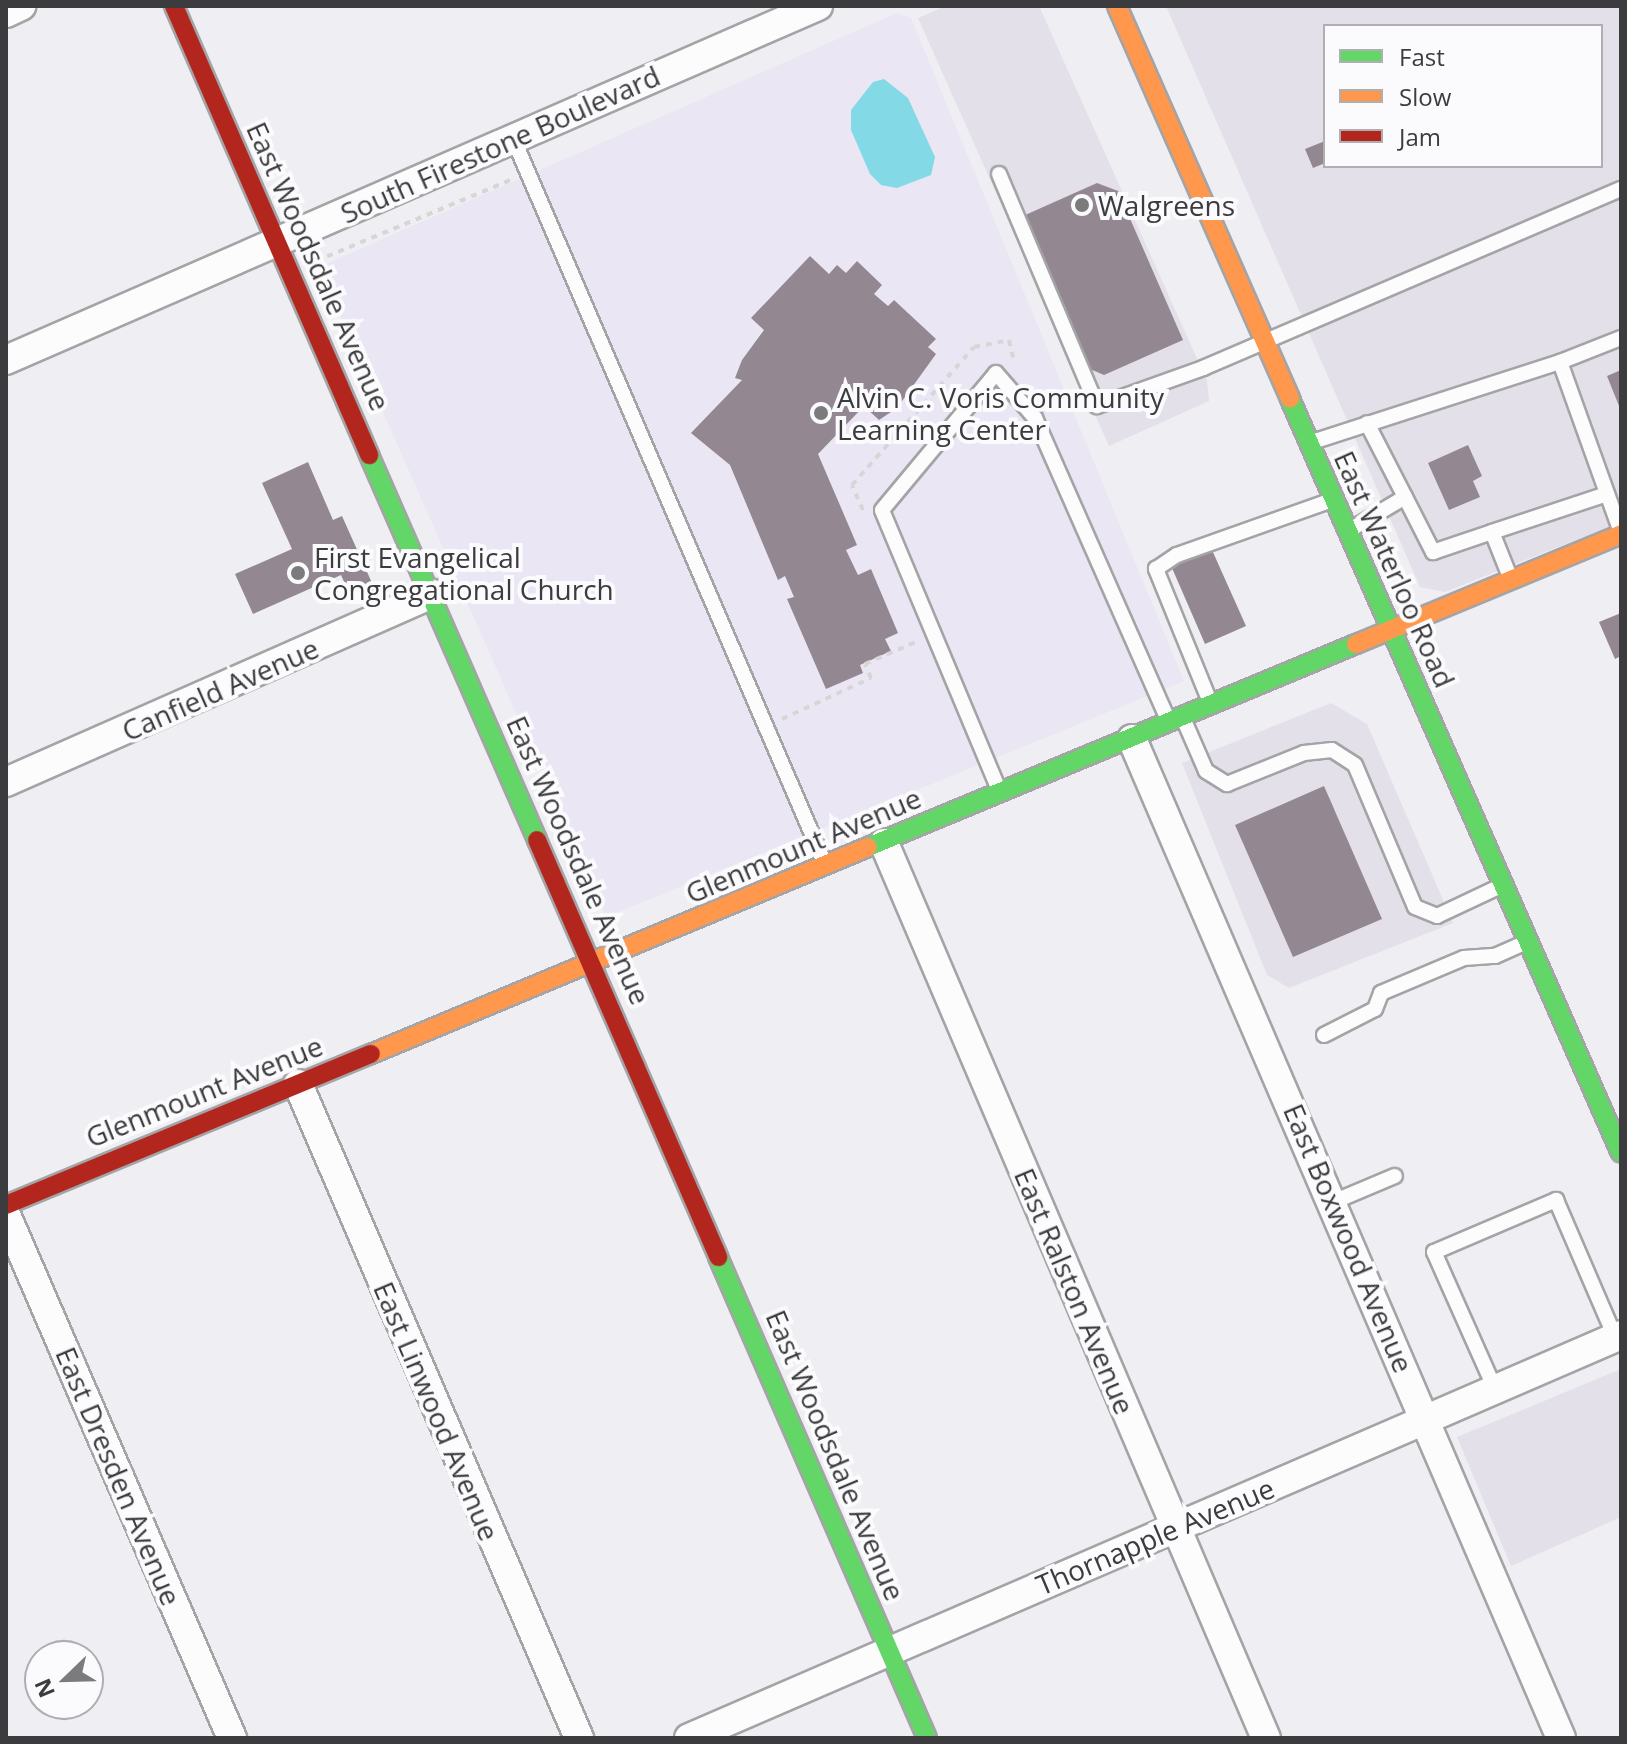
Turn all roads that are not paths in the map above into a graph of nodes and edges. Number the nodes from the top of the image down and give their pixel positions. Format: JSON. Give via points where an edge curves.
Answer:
{"nodes":[{"id":1,"x":21,"y":6,"type":"edge"},
{"id":2,"x":174,"y":6,"type":"edge"},
{"id":3,"x":818,"y":6,"type":"edge"},
{"id":4,"x":1117,"y":6,"type":"edge"},
{"id":5,"x":6,"y":13,"type":"edge"},
{"id":6,"x":513,"y":138,"type":"junction"},
{"id":7,"x":999,"y":174,"type":"dead end"},
{"id":8,"x":1621,"y":189,"type":"edge"},
{"id":9,"x":278,"y":241,"type":"junction"},
{"id":10,"x":1621,"y":338,"type":"edge"},
{"id":11,"x":1264,"y":341,"type":"junction"},
{"id":12,"x":6,"y":360,"type":"edge"},
{"id":13,"x":1560,"y":362,"type":"junction"},
{"id":14,"x":1367,"y":423,"type":"junction"},
{"id":15,"x":1309,"y":443,"type":"junction"},
{"id":16,"x":1607,"y":494,"type":"junction"},
{"id":17,"x":1405,"y":497,"type":"junction"},
{"id":18,"x":1334,"y":499,"type":"junction"},
{"id":19,"x":1348,"y":531,"type":"junction"},
{"id":20,"x":1492,"y":532,"type":"junction"},
{"id":21,"x":1621,"y":533,"type":"edge"},
{"id":22,"x":1511,"y":581,"type":"junction"},
{"id":23,"x":432,"y":594,"type":"junction"},
{"id":24,"x":1391,"y":631,"type":"junction"},
{"id":25,"x":1212,"y":706,"type":"junction"},
{"id":26,"x":1177,"y":721,"type":"junction"},
{"id":27,"x":1132,"y":739,"type":"junction"},
{"id":28,"x":6,"y":782,"type":"edge"},
{"id":29,"x":1000,"y":793,"type":"junction"},
{"id":30,"x":884,"y":843,"type":"junction"},
{"id":31,"x":826,"y":867,"type":"junction"},
{"id":32,"x":1503,"y":885,"type":"junction"},
{"id":33,"x":1529,"y":941,"type":"junction"},
{"id":34,"x":593,"y":962,"type":"junction"},
{"id":35,"x":1324,"y":1035,"type":"dead end"},
{"id":36,"x":298,"y":1084,"type":"junction"},
{"id":37,"x":1621,"y":1153,"type":"edge"},
{"id":38,"x":1395,"y":1176,"type":"dead end"},
{"id":39,"x":1333,"y":1202,"type":"junction"},
{"id":40,"x":6,"y":1205,"type":"edge"},
{"id":41,"x":6,"y":1215,"type":"edge"},
{"id":42,"x":1618,"y":1336,"type":"edge"},
{"id":43,"x":1495,"y":1389,"type":"junction"},
{"id":44,"x":1426,"y":1417,"type":"junction"},
{"id":45,"x":1176,"y":1526,"type":"junction"},
{"id":46,"x":889,"y":1651,"type":"junction"},
{"id":47,"x":232,"y":1738,"type":"edge"},
{"id":48,"x":579,"y":1738,"type":"edge"},
{"id":49,"x":689,"y":1738,"type":"edge"},
{"id":50,"x":927,"y":1738,"type":"edge"},
{"id":51,"x":1266,"y":1738,"type":"edge"},
{"id":52,"x":1561,"y":1738,"type":"edge"}],
"edges":[{"from":1,"to":5,"type":"street"},
{"from":2,"to":9,"type":"street","name":"East Woodsdale Avenue"},
{"from":3,"to":6,"type":"street","name":"South Firestone Boulevard"},
{"from":4,"to":11,"type":"street","name":"East Waterloo Road"},
{"from":6,"to":9,"type":"street","name":"South Firestone Boulevard"},
{"from":6,"to":31,"type":"lane"},
{"from":7,"to":11,"type":"lane","via":[[1097,406]]},
{"from":8,"to":11,"type":"lane"},
{"from":9,"to":12,"type":"street","name":"South Firestone Boulevard"},
{"from":9,"to":23,"type":"street","name":"East Woodsdale Avenue"},
{"from":10,"to":13,"type":"lane"},
{"from":11,"to":15,"type":"street","name":"East Waterloo Road"},
{"from":13,"to":14,"type":"lane"},
{"from":13,"to":16,"type":"lane"},
{"from":14,"to":15,"type":"lane"},
{"from":14,"to":17,"type":"lane"},
{"from":15,"to":18,"type":"street","name":"East Waterloo Road"},
{"from":16,"to":20,"type":"lane"},
{"from":16,"to":21,"type":"lane"},
{"from":17,"to":19,"type":"lane"},
{"from":17,"to":20,"type":"lane","via":[[1433,552]]},
{"from":18,"to":19,"type":"street","name":"East Waterloo Road"},
{"from":18,"to":25,"type":"lane","via":[[1177,555],[1156,569]]},
{"from":19,"to":24,"type":"street","name":"East Waterloo Road"},
{"from":20,"to":22,"type":"lane"},
{"from":21,"to":22,"type":"street","name":"Glenmount Avenue"},
{"from":22,"to":24,"type":"street","name":"Glenmount Avenue"},
{"from":23,"to":28,"type":"street","name":"Canfield Avenue"},
{"from":23,"to":34,"type":"street","name":"East Woodsdale Avenue"},
{"from":24,"to":25,"type":"street","name":"Glenmount Avenue"},
{"from":24,"to":32,"type":"street","name":"East Waterloo Road"},
{"from":25,"to":26,"type":"street","name":"Glenmount Avenue"},
{"from":26,"to":27,"type":"street","name":"Glenmount Avenue"},
{"from":26,"to":29,"type":"lane","via":[[1035,418],[996,373],[882,510]]},
{"from":26,"to":32,"type":"lane","via":[[1206,771],[1227,784],[1304,753],[1332,750],[1355,765],[1415,907],[1437,916]]},
{"from":27,"to":29,"type":"street","name":"Glenmount Avenue"},
{"from":27,"to":39,"type":"street","name":"East Boxwood Avenue"},
{"from":29,"to":30,"type":"street","name":"Glenmount Avenue"},
{"from":30,"to":31,"type":"street","name":"Glenmount Avenue"},
{"from":30,"to":45,"type":"street","name":"East Ralston Avenue"},
{"from":31,"to":34,"type":"street","name":"Glenmount Avenue"},
{"from":32,"to":33,"type":"street","name":"East Waterloo Road"},
{"from":33,"to":35,"type":"lane","via":[[1495,956],[1464,958],[1381,993],[1375,1009]]},
{"from":33,"to":37,"type":"street","name":"East Waterloo Road"},
{"from":34,"to":36,"type":"street","name":"Glenmount Avenue"},
{"from":34,"to":46,"type":"street","name":"East Woodsdale Avenue"},
{"from":36,"to":40,"type":"street","name":"Glenmount Avenue"},
{"from":36,"to":48,"type":"street","name":"East Linwood Avenue"},
{"from":38,"to":39,"type":"lane"},
{"from":39,"to":44,"type":"street","name":"East Boxwood Avenue"},
{"from":41,"to":47,"type":"street","name":"East Dresden Avenue"},
{"from":42,"to":43,"type":"street","name":"Thornapple Avenue"},
{"from":42,"to":43,"type":"lane","via":[[1556,1200],[1434,1252]]},
{"from":43,"to":44,"type":"street","name":"Thornapple Avenue"},
{"from":44,"to":45,"type":"street","name":"Thornapple Avenue"},
{"from":44,"to":52,"type":"street","name":"East Boxwood Avenue"},
{"from":45,"to":46,"type":"street","name":"Thornapple Avenue"},
{"from":45,"to":51,"type":"street","name":"East Ralston Avenue"},
{"from":46,"to":49,"type":"street","name":"Thornapple Avenue"},
{"from":46,"to":50,"type":"street","name":"East Woodsdale Avenue"}]}
